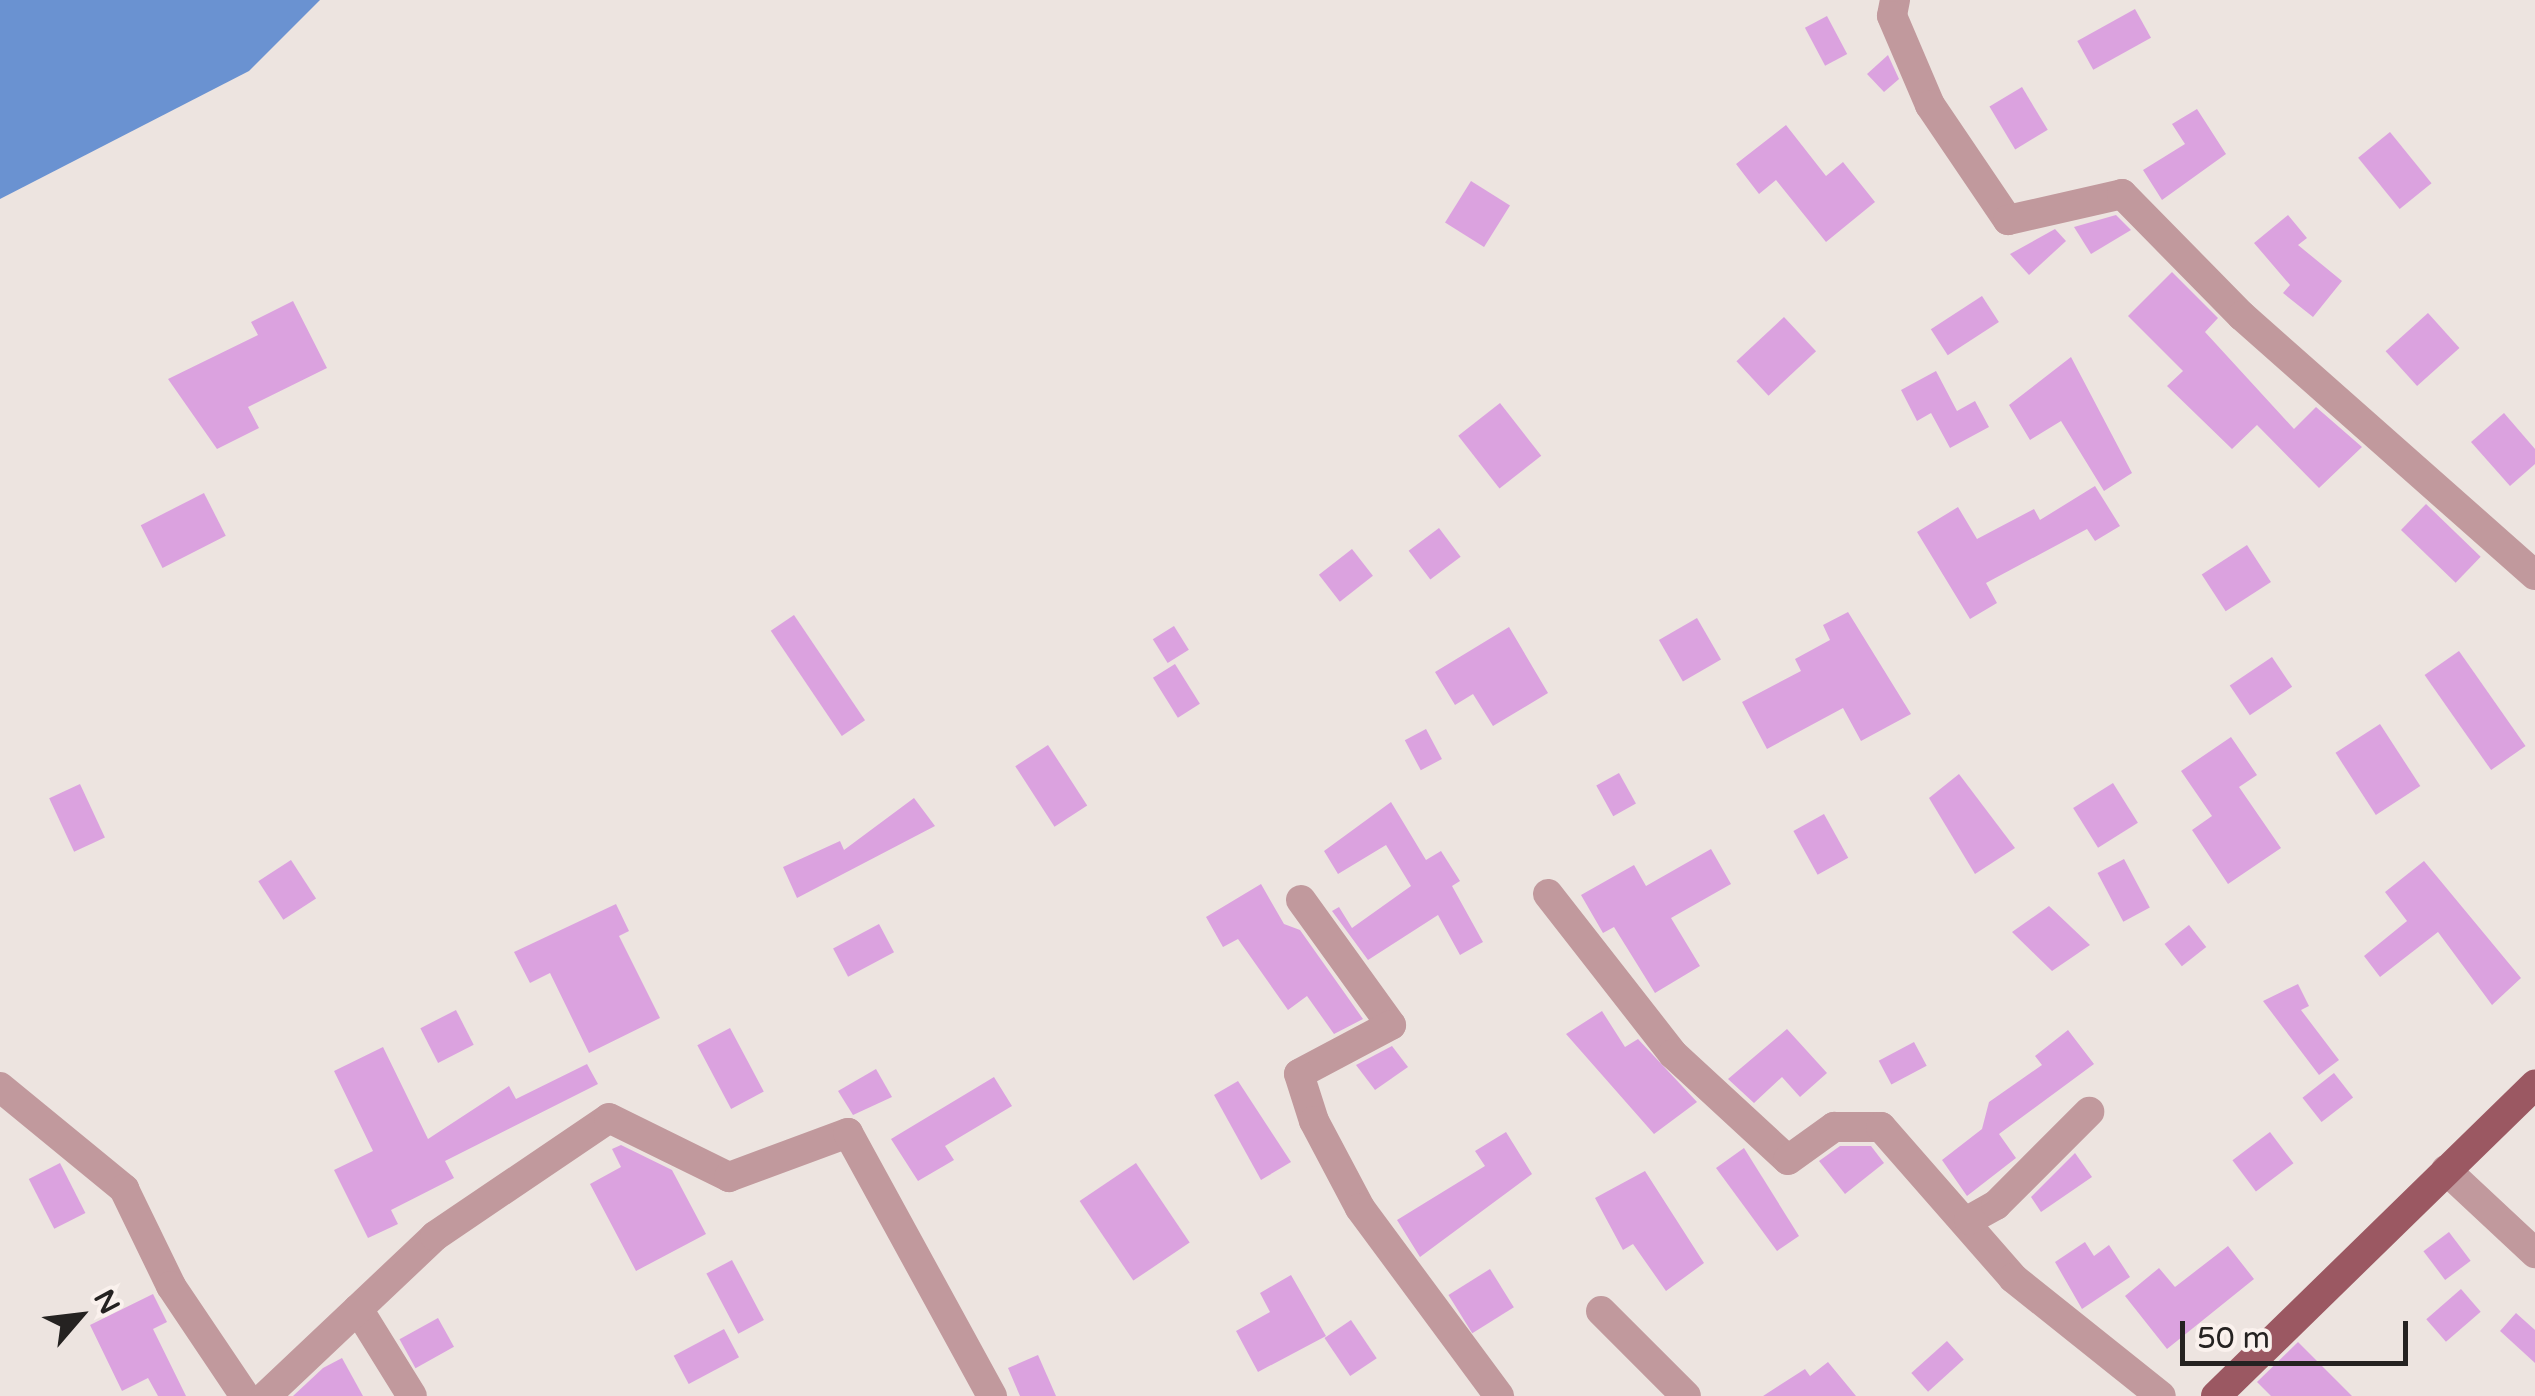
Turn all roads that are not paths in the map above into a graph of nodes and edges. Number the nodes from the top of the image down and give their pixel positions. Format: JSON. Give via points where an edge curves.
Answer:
{"nodes":[{"id":1,"x":1895,"y":0,"type":"edge"},
{"id":2,"x":2535,"y":575,"type":"edge"},
{"id":3,"x":1548,"y":894,"type":"dead end"},
{"id":4,"x":1301,"y":900,"type":"dead end"},
{"id":5,"x":2535,"y":1085,"type":"edge"},
{"id":6,"x":0,"y":1086,"type":"edge"},
{"id":7,"x":2089,"y":1112,"type":"dead end"},
{"id":8,"x":2446,"y":1170,"type":"junction"},
{"id":9,"x":1969,"y":1220,"type":"junction"},
{"id":10,"x":2535,"y":1253,"type":"edge"},
{"id":11,"x":358,"y":1309,"type":"junction"},
{"id":12,"x":1601,"y":1311,"type":"dead end"},
{"id":13,"x":246,"y":1396,"type":"edge"},
{"id":14,"x":266,"y":1396,"type":"edge"},
{"id":15,"x":412,"y":1396,"type":"edge"},
{"id":16,"x":992,"y":1396,"type":"edge"},
{"id":17,"x":1499,"y":1396,"type":"edge"},
{"id":18,"x":1686,"y":1396,"type":"edge"},
{"id":19,"x":2160,"y":1396,"type":"edge"},
{"id":20,"x":2216,"y":1396,"type":"edge"}],
"edges":[{"from":1,"to":2,"type":"street","via":[[1892,16],[1930,105],[2008,220],[2122,194],[2242,316]]},
{"from":3,"to":9,"type":"street","via":[[1674,1054],[1788,1160],[1834,1127],[1881,1127]]},
{"from":4,"to":17,"type":"street","via":[[1391,1025],[1299,1074],[1314,1122],[1360,1208]]},
{"from":5,"to":8,"type":"main road"},
{"from":6,"to":13,"type":"street","via":[[124,1189],[171,1286]]},
{"from":7,"to":9,"type":"street","via":[[1996,1205]]},
{"from":8,"to":10,"type":"street"},
{"from":8,"to":20,"type":"main road"},
{"from":9,"to":19,"type":"street","via":[[2013,1278]]},
{"from":11,"to":14,"type":"street"},
{"from":11,"to":15,"type":"street"},
{"from":11,"to":16,"type":"street","via":[[435,1236],[609,1118],[730,1177],[848,1133]]},
{"from":12,"to":18,"type":"street"}]}
